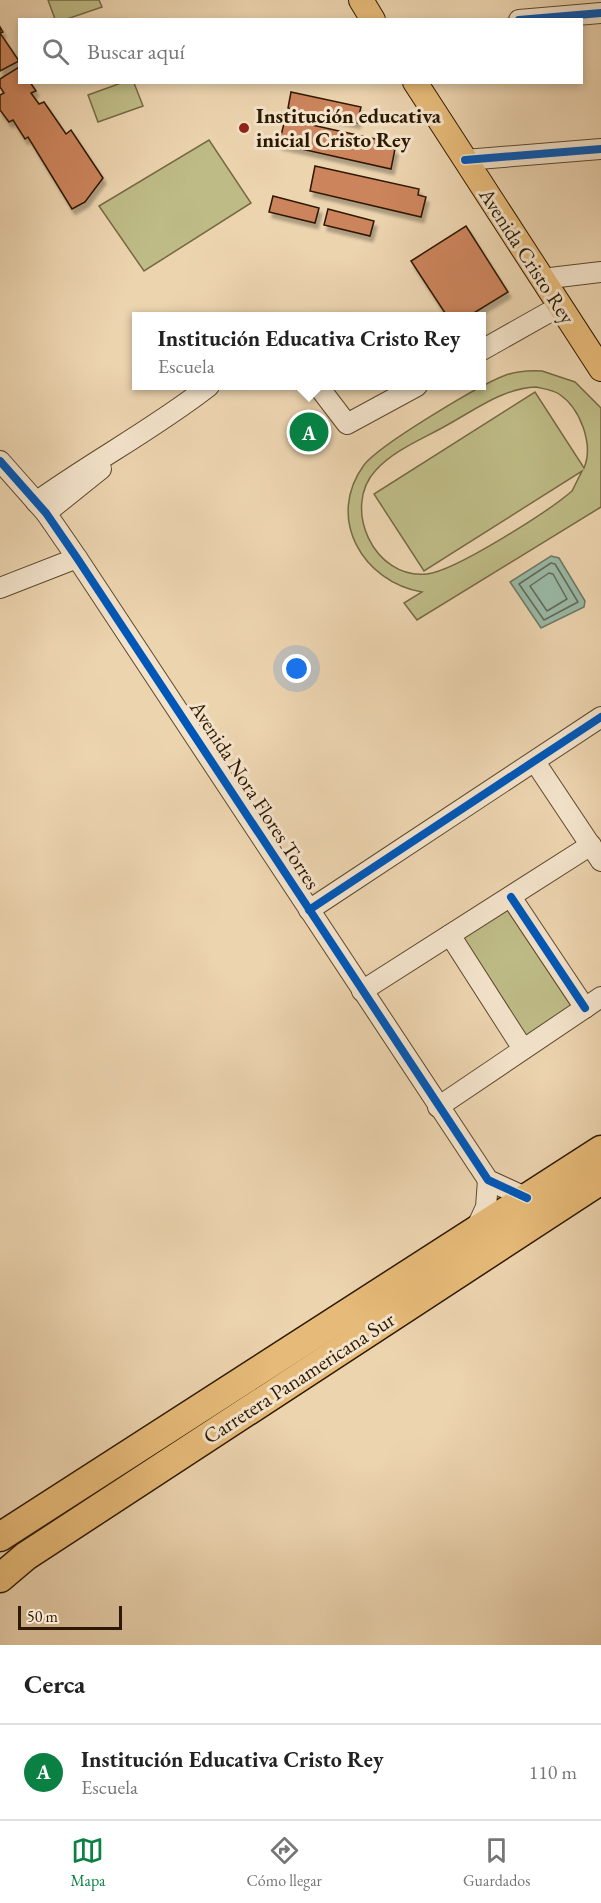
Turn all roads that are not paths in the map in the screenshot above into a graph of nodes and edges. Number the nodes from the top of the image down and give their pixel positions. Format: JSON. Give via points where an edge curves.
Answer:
{"nodes":[{"id":1,"x":361,"y":0,"type":"edge"},
{"id":2,"x":601,"y":13,"type":"edge"},
{"id":3,"x":373,"y":18,"type":"edge"},
{"id":4,"x":542,"y":18,"type":"edge"},
{"id":5,"x":416,"y":84,"type":"edge"},
{"id":6,"x":601,"y":149,"type":"edge"},
{"id":7,"x":465,"y":160,"type":"junction"},
{"id":8,"x":601,"y":272,"type":"edge"},
{"id":9,"x":542,"y":279,"type":"junction"},
{"id":10,"x":560,"y":306,"type":"junction"},
{"id":11,"x":486,"y":348,"type":"edge"},
{"id":12,"x":601,"y":369,"type":"edge"},
{"id":13,"x":203,"y":390,"type":"edge"},
{"id":14,"x":321,"y":390,"type":"edge"},
{"id":15,"x":410,"y":390,"type":"edge"},
{"id":16,"x":0,"y":460,"type":"edge"},
{"id":17,"x":41,"y":507,"type":"junction"},
{"id":18,"x":77,"y":558,"type":"junction"},
{"id":19,"x":2,"y":582,"type":"edge"},
{"id":20,"x":601,"y":717,"type":"edge"},
{"id":21,"x":540,"y":758,"type":"junction"},
{"id":22,"x":598,"y":849,"type":"edge"},
{"id":23,"x":511,"y":897,"type":"junction"},
{"id":24,"x":309,"y":910,"type":"junction"},
{"id":25,"x":450,"y":935,"type":"junction"},
{"id":26,"x":362,"y":991,"type":"junction"},
{"id":27,"x":593,"y":1002,"type":"edge"},
{"id":28,"x":523,"y":1049,"type":"junction"},
{"id":29,"x":438,"y":1107,"type":"junction"},
{"id":30,"x":601,"y":1150,"type":"edge"},
{"id":31,"x":488,"y":1180,"type":"junction"},
{"id":32,"x":601,"y":1180,"type":"edge"},
{"id":33,"x":527,"y":1198,"type":"junction"},
{"id":34,"x":475,"y":1232,"type":"junction"},
{"id":35,"x":437,"y":1272,"type":"junction"},
{"id":36,"x":0,"y":1537,"type":"edge"},
{"id":37,"x":0,"y":1578,"type":"edge"}],
"edges":[{"from":1,"to":3,"type":"main road"},
{"from":2,"to":4,"type":"street"},
{"from":5,"to":7,"type":"main road","name":"Avenida Cristo Rey"},
{"from":6,"to":7,"type":"street"},
{"from":7,"to":9,"type":"main road","name":"Avenida Cristo Rey"},
{"from":8,"to":9,"type":"street"},
{"from":9,"to":10,"type":"main road","name":"Avenida Cristo Rey"},
{"from":10,"to":11,"type":"street"},
{"from":10,"to":12,"type":"main road","name":"Avenida Cristo Rey"},
{"from":13,"to":17,"type":"street","via":[[132,441],[86,483]]},
{"from":14,"to":15,"type":"street","via":[[347,424]]},
{"from":16,"to":17,"type":"street","name":"Avenida Nora Flores Torres"},
{"from":17,"to":18,"type":"street","name":"Avenida Nora Flores Torres"},
{"from":18,"to":19,"type":"street"},
{"from":18,"to":24,"type":"street","name":"Avenida Nora Flores Torres"},
{"from":20,"to":21,"type":"street"},
{"from":21,"to":22,"type":"street"},
{"from":21,"to":24,"type":"street"},
{"from":22,"to":23,"type":"street"},
{"from":23,"to":25,"type":"street"},
{"from":23,"to":27,"type":"street"},
{"from":24,"to":26,"type":"street","name":"Avenida Nora Flores Torres"},
{"from":25,"to":26,"type":"street"},
{"from":25,"to":28,"type":"street"},
{"from":26,"to":29,"type":"street","name":"Avenida Nora Flores Torres"},
{"from":27,"to":28,"type":"street"},
{"from":28,"to":29,"type":"street"},
{"from":29,"to":31,"type":"street","name":"Avenida Nora Flores Torres"},
{"from":30,"to":33,"type":"highway","name":"Carretera Panamericana Sur"},
{"from":31,"to":33,"type":"street"},
{"from":31,"to":34,"type":"street","via":[[486,1207]]},
{"from":32,"to":35,"type":"highway","name":"Carretera Panamericana Sur"},
{"from":33,"to":34,"type":"highway","name":"Carretera Panamericana Sur"},
{"from":34,"to":35,"type":"highway","name":"Carretera Panamericana Sur"},
{"from":35,"to":36,"type":"highway","name":"Carretera Panamericana Sur"},
{"from":35,"to":37,"type":"highway","name":"Carretera Panamericana Sur"}]}
